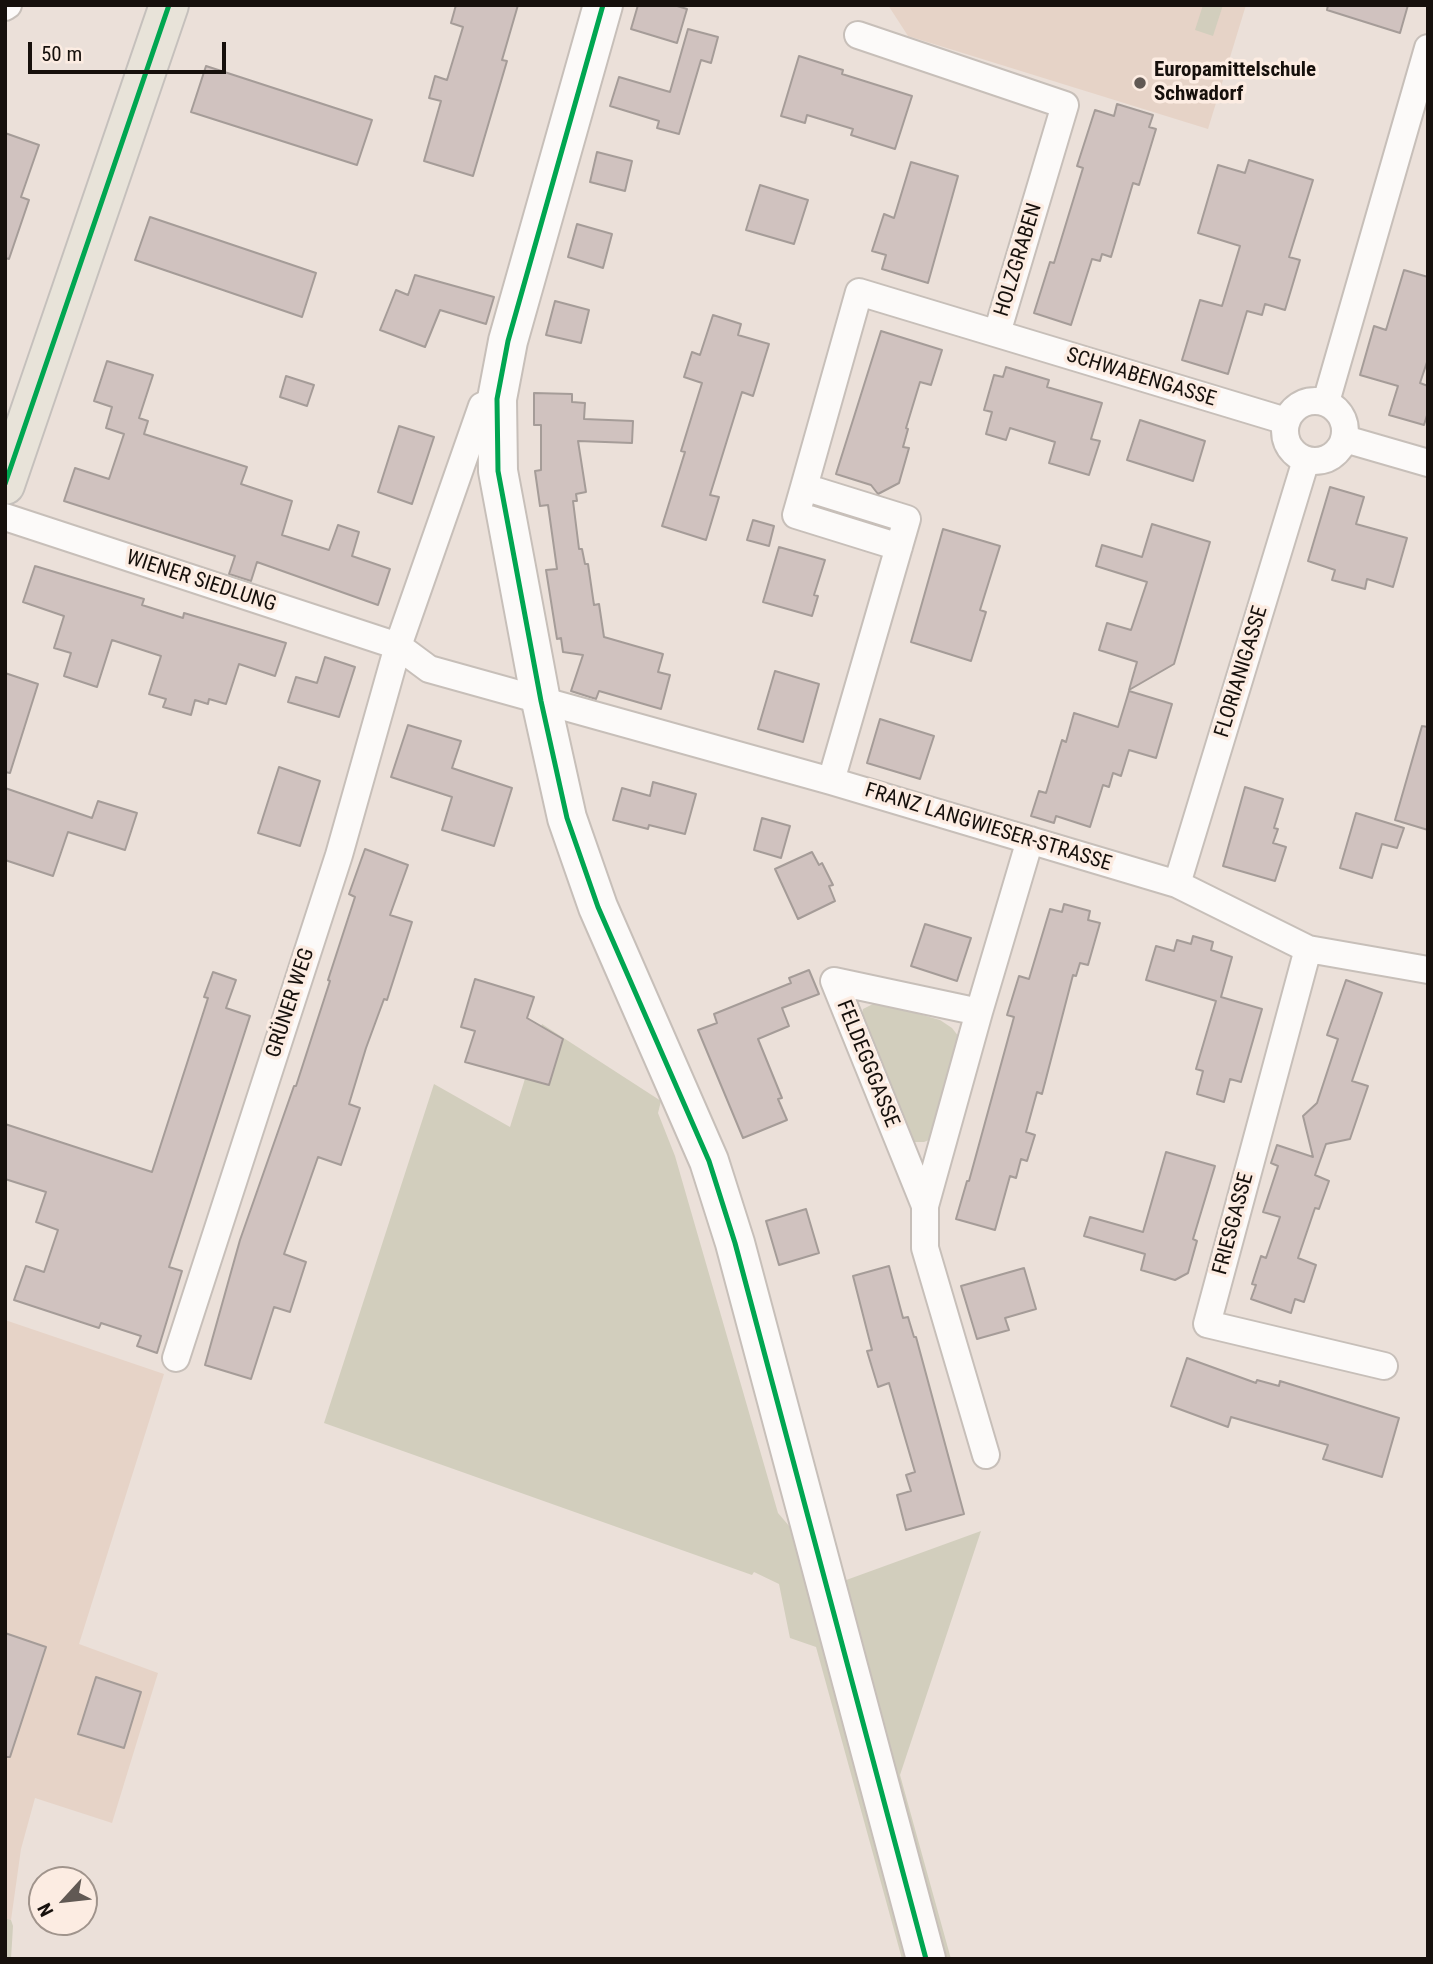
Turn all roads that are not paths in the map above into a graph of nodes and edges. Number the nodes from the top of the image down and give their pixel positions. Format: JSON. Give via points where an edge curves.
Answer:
{"nodes":[{"id":1,"x":169,"y":5,"type":"edge"},
{"id":2,"x":603,"y":5,"type":"edge"},
{"id":3,"x":858,"y":35,"type":"dead end"},
{"id":4,"x":1428,"y":48,"type":"edge"},
{"id":5,"x":997,"y":333,"type":"junction"},
{"id":6,"x":497,"y":399,"type":"junction"},
{"id":7,"x":1325,"y":402,"type":"junction"},
{"id":8,"x":1286,"y":421,"type":"junction"},
{"id":9,"x":1345,"y":439,"type":"junction"},
{"id":10,"x":1306,"y":460,"type":"junction"},
{"id":11,"x":1428,"y":463,"type":"edge"},
{"id":12,"x":5,"y":485,"type":"edge"},
{"id":13,"x":5,"y":517,"type":"edge"},
{"id":14,"x":398,"y":646,"type":"junction"},
{"id":15,"x":541,"y":701,"type":"junction"},
{"id":16,"x":831,"y":781,"type":"junction"},
{"id":17,"x":1030,"y":840,"type":"junction"},
{"id":18,"x":1177,"y":884,"type":"junction"},
{"id":19,"x":1308,"y":949,"type":"junction"},
{"id":20,"x":1428,"y":970,"type":"edge"},
{"id":21,"x":979,"y":1012,"type":"junction"},
{"id":22,"x":925,"y":1206,"type":"junction"},
{"id":23,"x":176,"y":1359,"type":"dead end"},
{"id":24,"x":1384,"y":1366,"type":"dead end"},
{"id":25,"x":986,"y":1455,"type":"dead end"},
{"id":26,"x":926,"y":1959,"type":"edge"}],
"edges":[{"from":1,"to":12,"type":"main road"},
{"from":2,"to":6,"type":"main road","via":[[508,341]]},
{"from":3,"to":5,"type":"street","name":"HOLZGRABEN","via":[[1065,105]]},
{"from":4,"to":7,"type":"street"},
{"from":5,"to":8,"type":"street","name":"SCHWABENGASSE"},
{"from":5,"to":16,"type":"street","name":"HOLZGRABEN","via":[[859,292],[804,487],[908,519]]},
{"from":6,"to":14,"type":"street","via":[[482,406]]},
{"from":6,"to":15,"type":"main road","via":[[498,471]]},
{"from":7,"to":8,"type":"street","via":[[1305,402],[1295,407]]},
{"from":7,"to":9,"type":"street","via":[[1343,420]]},
{"from":8,"to":10,"type":"street","via":[[1286,439],[1292,451]]},
{"from":9,"to":10,"type":"street","via":[[1325,459]]},
{"from":9,"to":11,"type":"street"},
{"from":10,"to":18,"type":"street","name":"FLORIANIGASSE"},
{"from":13,"to":14,"type":"street","name":"WIENER SIEDLUNG"},
{"from":14,"to":15,"type":"street","name":"WIENER SIEDLUNG","via":[[429,669]]},
{"from":14,"to":23,"type":"street","name":"GRÜNER WEG","via":[[339,855]]},
{"from":15,"to":16,"type":"street","name":"FRANZ LANGWIESER-STRASSE"},
{"from":15,"to":26,"type":"main road","via":[[567,818],[598,907],[709,1161],[736,1243]]},
{"from":16,"to":17,"type":"street","name":"FRANZ LANGWIESER-STRASSE"},
{"from":17,"to":18,"type":"street","name":"FRANZ LANGWIESER-STRASSE"},
{"from":17,"to":21,"type":"street","name":"FELDEGGGASSE"},
{"from":18,"to":19,"type":"street","name":"FRANZ LANGWIESER-STRASSE"},
{"from":19,"to":20,"type":"street","name":"FRANZ LANGWIESER-STRASSE"},
{"from":19,"to":24,"type":"street","name":"FRIESGASSE","via":[[1207,1324]]},
{"from":21,"to":22,"type":"street","name":"FELDEGGGASSE"},
{"from":21,"to":22,"type":"street","name":"FELDEGGGASSE","via":[[834,981]]},
{"from":22,"to":25,"type":"street","name":"FELDEGGGASSE","via":[[925,1248]]}]}
